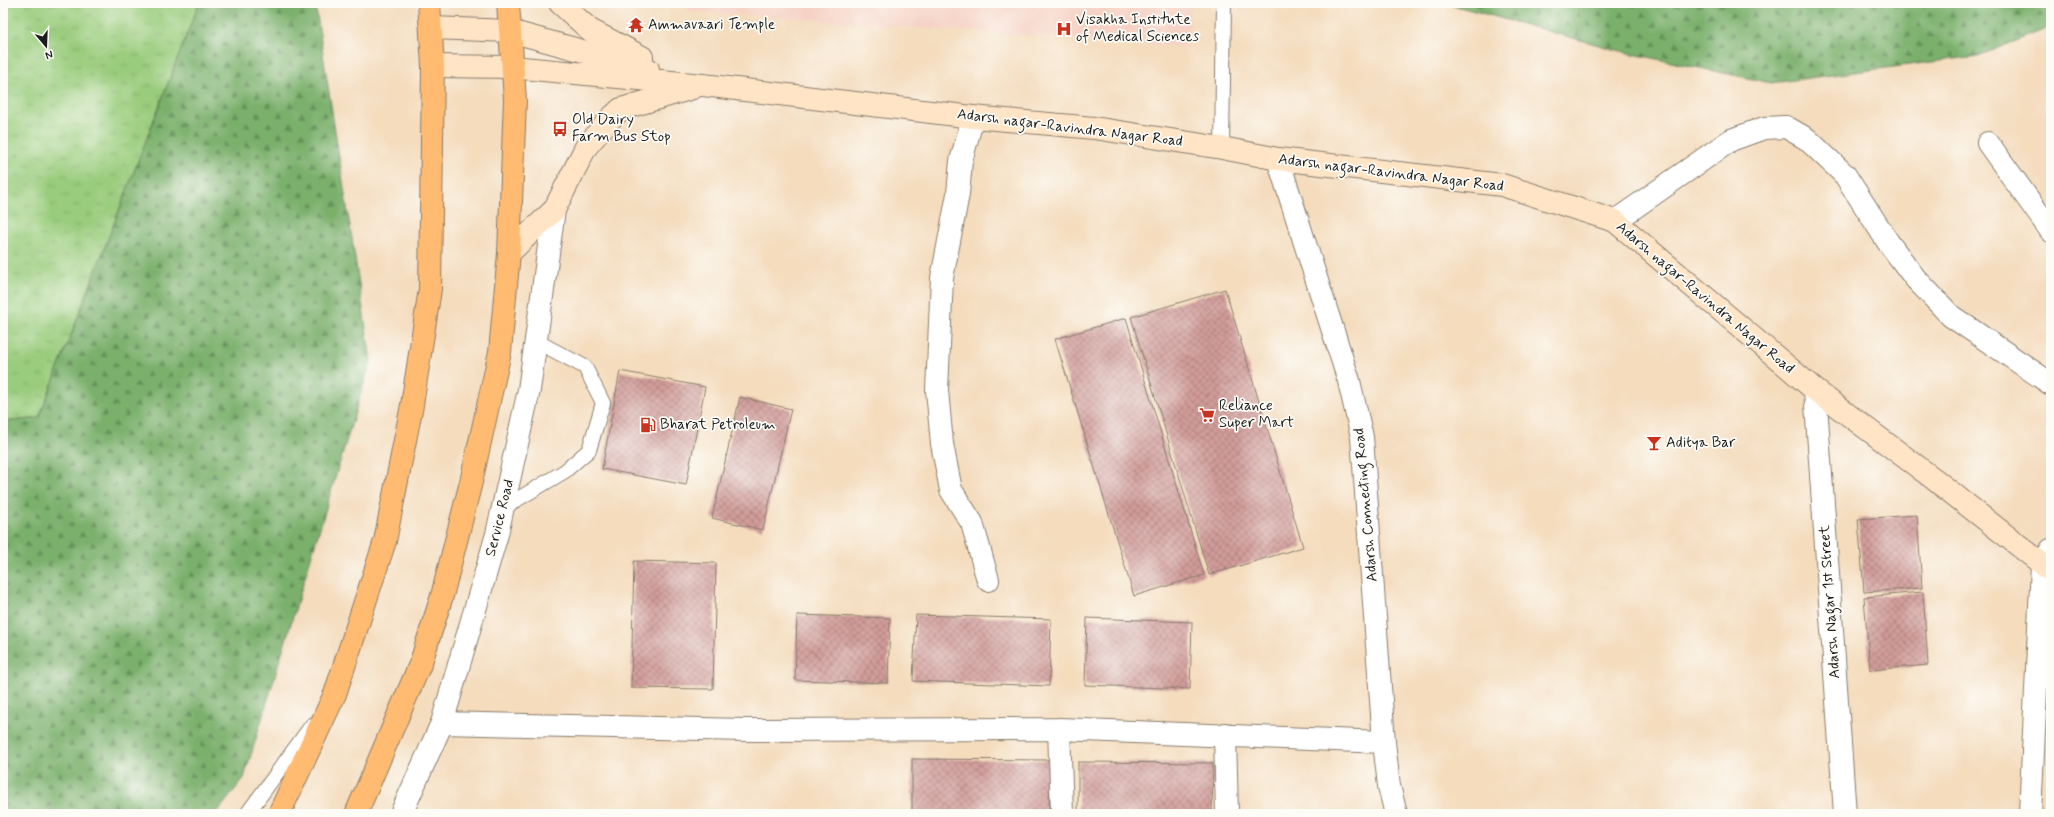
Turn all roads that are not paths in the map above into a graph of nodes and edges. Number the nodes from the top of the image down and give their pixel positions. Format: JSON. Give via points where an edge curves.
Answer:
{"nodes":[{"id":1,"x":430,"y":3,"type":"edge"},
{"id":2,"x":508,"y":3,"type":"edge"},
{"id":3,"x":560,"y":3,"type":"edge"},
{"id":4,"x":1224,"y":3,"type":"edge"},
{"id":5,"x":432,"y":28,"type":"junction"},
{"id":6,"x":510,"y":31,"type":"junction"},
{"id":7,"x":433,"y":66,"type":"junction"},
{"id":8,"x":512,"y":67,"type":"junction"},
{"id":9,"x":704,"y":85,"type":"junction"},
{"id":10,"x":973,"y":117,"type":"junction"},
{"id":11,"x":1988,"y":143,"type":"dead end"},
{"id":12,"x":1222,"y":148,"type":"junction"},
{"id":13,"x":1278,"y":159,"type":"junction"},
{"id":14,"x":554,"y":210,"type":"junction"},
{"id":15,"x":1615,"y":221,"type":"junction"},
{"id":16,"x":2051,"y":231,"type":"edge"},
{"id":17,"x":510,"y":254,"type":"junction"},
{"id":18,"x":536,"y":341,"type":"junction"},
{"id":19,"x":2051,"y":384,"type":"edge"},
{"id":20,"x":1815,"y":390,"type":"junction"},
{"id":21,"x":503,"y":508,"type":"junction"},
{"id":22,"x":2048,"y":562,"type":"edge"},
{"id":23,"x":988,"y":580,"type":"dead end"},
{"id":24,"x":335,"y":694,"type":"junction"},
{"id":25,"x":442,"y":723,"type":"junction"},
{"id":26,"x":1059,"y":729,"type":"junction"},
{"id":27,"x":1225,"y":734,"type":"junction"},
{"id":28,"x":1384,"y":742,"type":"junction"},
{"id":29,"x":247,"y":814,"type":"edge"},
{"id":30,"x":279,"y":814,"type":"edge"},
{"id":31,"x":356,"y":814,"type":"edge"},
{"id":32,"x":401,"y":814,"type":"edge"},
{"id":33,"x":1062,"y":814,"type":"edge"},
{"id":34,"x":1227,"y":814,"type":"edge"},
{"id":35,"x":1396,"y":814,"type":"edge"},
{"id":36,"x":1846,"y":814,"type":"edge"},
{"id":37,"x":2030,"y":814,"type":"edge"}],
"edges":[{"from":1,"to":5,"type":"main road"},
{"from":2,"to":6,"type":"main road"},
{"from":3,"to":9,"type":"street","via":[[590,30]]},
{"from":4,"to":12,"type":"lane"},
{"from":5,"to":6,"type":"street"},
{"from":5,"to":7,"type":"main road"},
{"from":6,"to":8,"type":"main road"},
{"from":6,"to":9,"type":"street"},
{"from":7,"to":8,"type":"street"},
{"from":7,"to":24,"type":"main road","via":[[430,289],[412,405],[385,541]]},
{"from":8,"to":9,"type":"street"},
{"from":8,"to":17,"type":"main road","via":[[514,100]]},
{"from":9,"to":10,"type":"street","name":"Adarsh nagar-Ravindra Nagar Road"},
{"from":9,"to":14,"type":"street","via":[[622,109],[610,118],[586,147]]},
{"from":10,"to":12,"type":"street","name":"Adarsh nagar-Ravindra Nagar Road","via":[[1094,128]]},
{"from":10,"to":23,"type":"street","via":[[961,161],[958,194],[942,278],[937,390],[942,444],[951,490],[972,522]]},
{"from":11,"to":16,"type":"street"},
{"from":12,"to":13,"type":"street","name":"Adarsh nagar-Ravindra Nagar Road"},
{"from":13,"to":15,"type":"street","name":"Adarsh nagar-Ravindra Nagar Road","via":[[1502,185]]},
{"from":13,"to":28,"type":"street","name":"Adarsh Connecting Road","via":[[1348,381],[1362,438]]},
{"from":14,"to":17,"type":"street"},
{"from":14,"to":18,"type":"street","name":"Service Road"},
{"from":15,"to":19,"type":"street","via":[[1731,140],[1764,128],[1786,127],[1807,139],[1845,174],[1915,278],[1951,316]]},
{"from":15,"to":20,"type":"street","name":"Adarsh nagar-Ravindra Nagar Road"},
{"from":17,"to":31,"type":"main road","via":[[500,352],[442,596],[421,662]]},
{"from":18,"to":21,"type":"street","name":"Service Road","via":[[529,390]]},
{"from":18,"to":21,"type":"lane","via":[[585,367],[603,403],[589,450],[565,471]]},
{"from":20,"to":22,"type":"street","name":"Adarsh nagar-Ravindra Nagar Road"},
{"from":20,"to":36,"type":"street","name":"Adarsh Nagar 1st Street"},
{"from":21,"to":25,"type":"street","name":"Service Road"},
{"from":22,"to":37,"type":"street"},
{"from":24,"to":29,"type":"lane"},
{"from":24,"to":30,"type":"main road"},
{"from":25,"to":26,"type":"street","via":[[745,730]]},
{"from":25,"to":32,"type":"street","name":"Service Road"},
{"from":26,"to":27,"type":"street"},
{"from":26,"to":33,"type":"street"},
{"from":27,"to":28,"type":"street"},
{"from":27,"to":34,"type":"street"},
{"from":28,"to":35,"type":"street","name":"Adarsh Connecting Road","via":[[1389,786]]}]}
